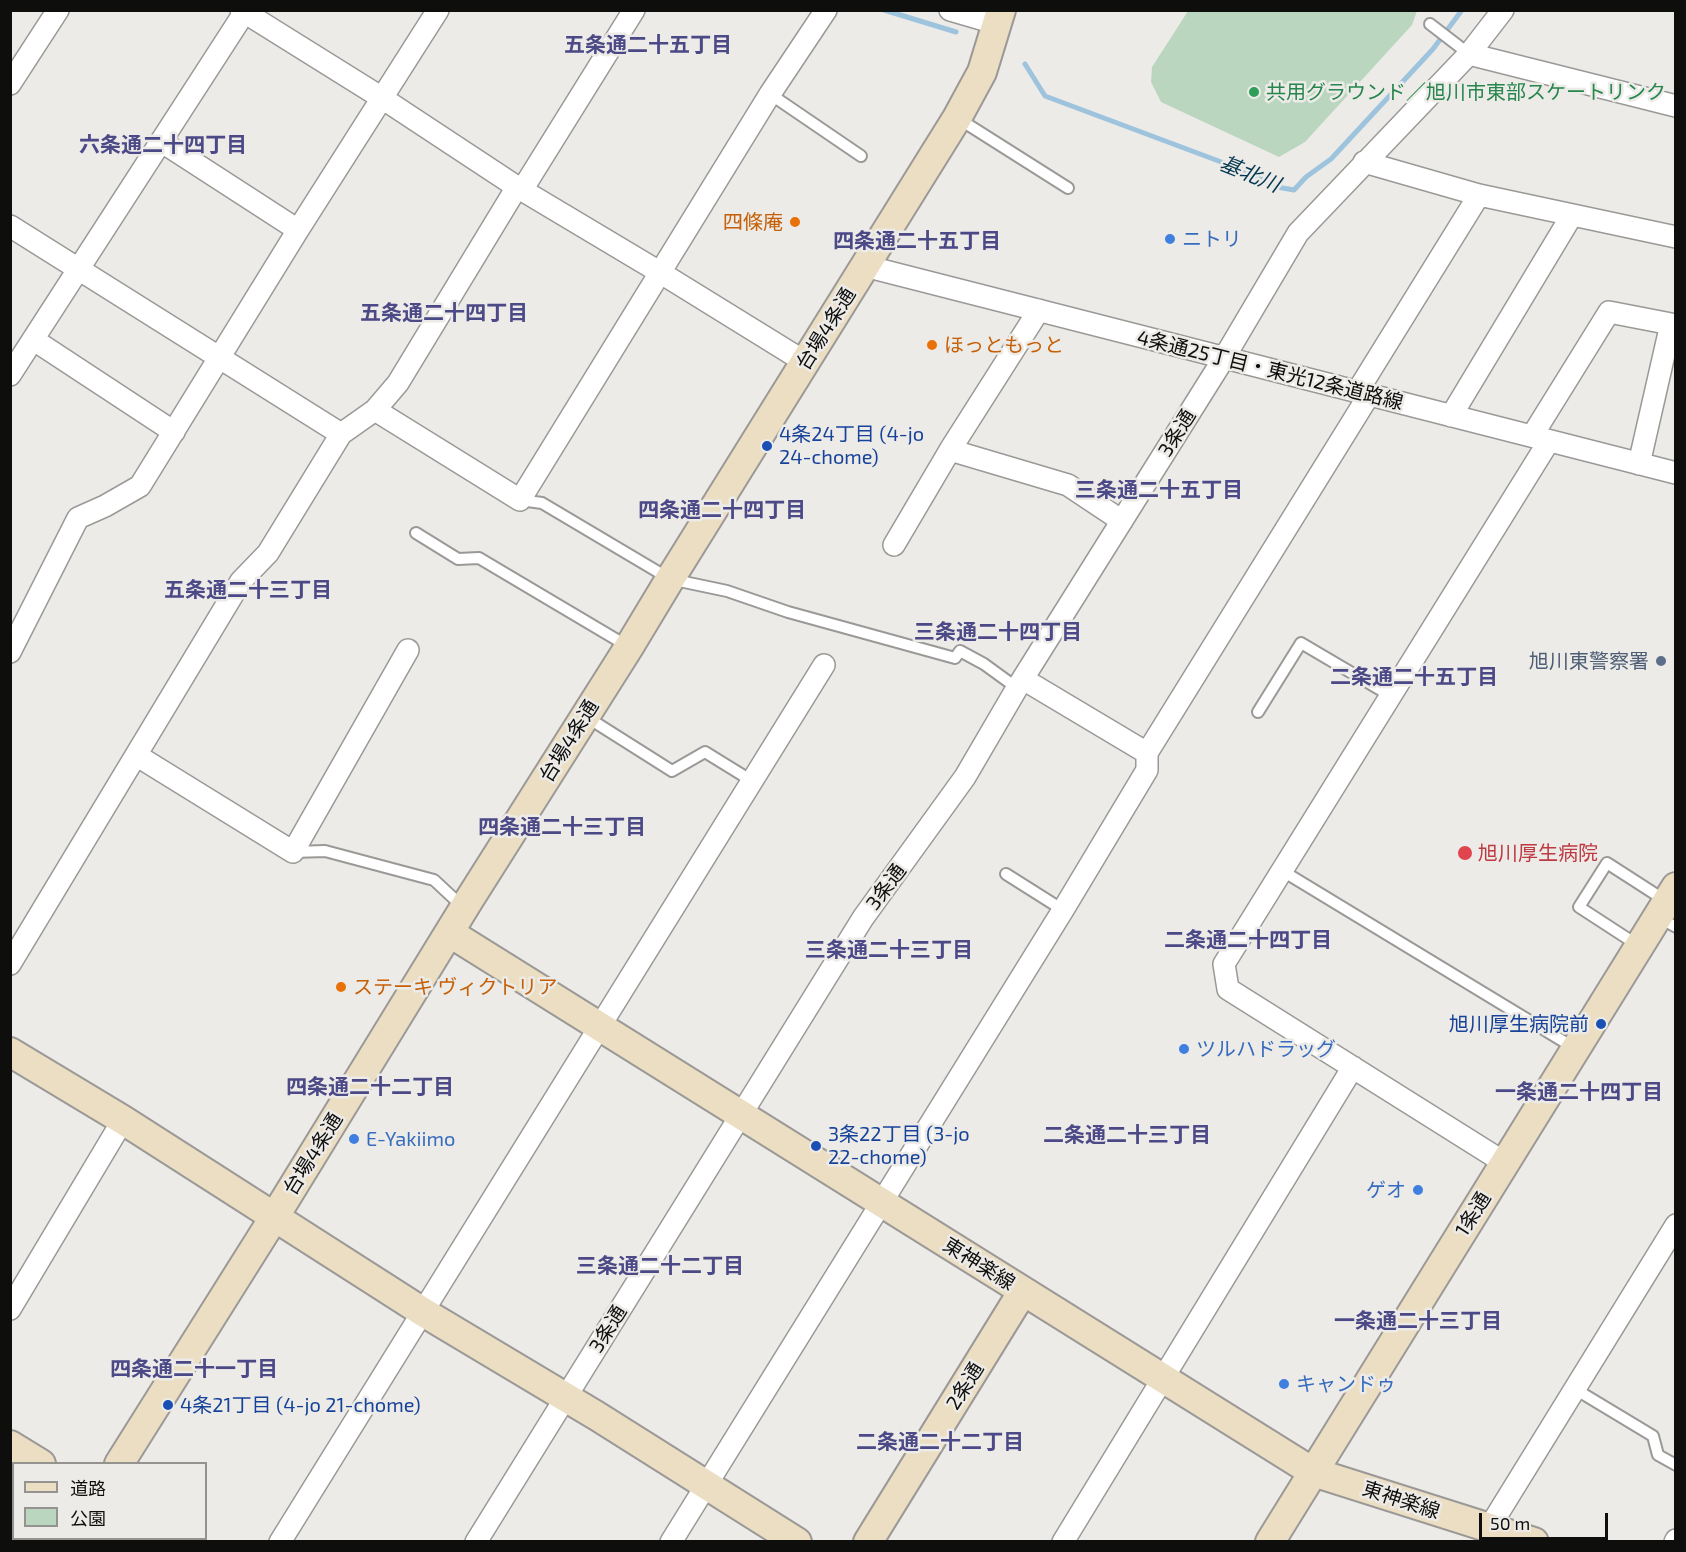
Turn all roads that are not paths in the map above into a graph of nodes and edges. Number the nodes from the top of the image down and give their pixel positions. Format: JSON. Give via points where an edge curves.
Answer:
{"nodes":[{"id":1,"x":58,"y":10,"type":"edge"},
{"id":2,"x":438,"y":10,"type":"edge"},
{"id":3,"x":634,"y":10,"type":"edge"},
{"id":4,"x":825,"y":10,"type":"edge"},
{"id":5,"x":950,"y":10,"type":"edge"},
{"id":6,"x":1503,"y":10,"type":"edge"},
{"id":7,"x":244,"y":11,"type":"edge"},
{"id":8,"x":1000,"y":17,"type":"edge"},
{"id":9,"x":1430,"y":24,"type":"dead end"},
{"id":10,"x":1464,"y":51,"type":"junction"},
{"id":11,"x":10,"y":84,"type":"edge"},
{"id":12,"x":770,"y":94,"type":"junction"},
{"id":13,"x":382,"y":98,"type":"junction"},
{"id":14,"x":1676,"y":106,"type":"edge"},
{"id":15,"x":957,"y":118,"type":"junction"},
{"id":16,"x":162,"y":142,"type":"junction"},
{"id":17,"x":861,"y":156,"type":"dead end"},
{"id":18,"x":1364,"y":162,"type":"junction"},
{"id":19,"x":519,"y":188,"type":"junction"},
{"id":20,"x":1068,"y":188,"type":"dead end"},
{"id":21,"x":1479,"y":195,"type":"junction"},
{"id":22,"x":1572,"y":216,"type":"junction"},
{"id":23,"x":10,"y":226,"type":"edge"},
{"id":24,"x":298,"y":230,"type":"junction"},
{"id":25,"x":1676,"y":237,"type":"edge"},
{"id":26,"x":866,"y":266,"type":"junction"},
{"id":27,"x":79,"y":269,"type":"junction"},
{"id":28,"x":661,"y":273,"type":"junction"},
{"id":29,"x":1039,"y":310,"type":"junction"},
{"id":30,"x":34,"y":340,"type":"junction"},
{"id":31,"x":219,"y":358,"type":"junction"},
{"id":32,"x":1224,"y":358,"type":"junction"},
{"id":33,"x":806,"y":362,"type":"junction"},
{"id":34,"x":10,"y":375,"type":"edge"},
{"id":35,"x":1363,"y":393,"type":"junction"},
{"id":36,"x":375,"y":410,"type":"junction"},
{"id":37,"x":1451,"y":416,"type":"junction"},
{"id":38,"x":174,"y":432,"type":"junction"},
{"id":39,"x":341,"y":434,"type":"junction"},
{"id":40,"x":1540,"y":439,"type":"junction"},
{"id":41,"x":950,"y":450,"type":"junction"},
{"id":42,"x":1639,"y":464,"type":"junction"},
{"id":43,"x":1676,"y":473,"type":"edge"},
{"id":44,"x":520,"y":500,"type":"junction"},
{"id":45,"x":1122,"y":521,"type":"junction"},
{"id":46,"x":416,"y":533,"type":"dead end"},
{"id":47,"x":894,"y":545,"type":"dead end"},
{"id":48,"x":669,"y":579,"type":"junction"},
{"id":49,"x":629,"y":647,"type":"junction"},
{"id":50,"x":408,"y":650,"type":"dead end"},
{"id":51,"x":10,"y":652,"type":"edge"},
{"id":52,"x":824,"y":665,"type":"dead end"},
{"id":53,"x":1020,"y":684,"type":"junction"},
{"id":54,"x":1391,"y":696,"type":"junction"},
{"id":55,"x":1258,"y":712,"type":"dead end"},
{"id":56,"x":585,"y":716,"type":"junction"},
{"id":57,"x":1147,"y":753,"type":"junction"},
{"id":58,"x":136,"y":755,"type":"junction"},
{"id":59,"x":753,"y":781,"type":"junction"},
{"id":60,"x":293,"y":852,"type":"junction"},
{"id":61,"x":1281,"y":870,"type":"junction"},
{"id":62,"x":1006,"y":874,"type":"dead end"},
{"id":63,"x":464,"y":908,"type":"junction"},
{"id":64,"x":1669,"y":908,"type":"edge"},
{"id":65,"x":1063,"y":910,"type":"junction"},
{"id":66,"x":450,"y":933,"type":"junction"},
{"id":67,"x":1639,"y":946,"type":"junction"},
{"id":68,"x":10,"y":964,"type":"edge"},
{"id":69,"x":599,"y":1027,"type":"junction"},
{"id":70,"x":1576,"y":1049,"type":"junction"},
{"id":71,"x":10,"y":1052,"type":"edge"},
{"id":72,"x":1353,"y":1067,"type":"junction"},
{"id":73,"x":742,"y":1115,"type":"junction"},
{"id":74,"x":123,"y":1119,"type":"junction"},
{"id":75,"x":1505,"y":1163,"type":"junction"},
{"id":76,"x":881,"y":1202,"type":"junction"},
{"id":77,"x":275,"y":1216,"type":"junction"},
{"id":78,"x":1676,"y":1225,"type":"edge"},
{"id":79,"x":1023,"y":1292,"type":"junction"},
{"id":80,"x":10,"y":1309,"type":"edge"},
{"id":81,"x":423,"y":1312,"type":"junction"},
{"id":82,"x":1165,"y":1377,"type":"junction"},
{"id":83,"x":1575,"y":1389,"type":"junction"},
{"id":84,"x":566,"y":1398,"type":"junction"},
{"id":85,"x":10,"y":1445,"type":"edge"},
{"id":86,"x":38,"y":1462,"type":"edge"},
{"id":87,"x":120,"y":1462,"type":"edge"},
{"id":88,"x":1676,"y":1465,"type":"edge"},
{"id":89,"x":1313,"y":1472,"type":"junction"},
{"id":90,"x":706,"y":1485,"type":"junction"},
{"id":91,"x":1489,"y":1528,"type":"junction"},
{"id":92,"x":280,"y":1542,"type":"edge"},
{"id":93,"x":476,"y":1542,"type":"edge"},
{"id":94,"x":671,"y":1542,"type":"edge"},
{"id":95,"x":796,"y":1542,"type":"edge"},
{"id":96,"x":868,"y":1542,"type":"edge"},
{"id":97,"x":1063,"y":1542,"type":"edge"},
{"id":98,"x":1270,"y":1542,"type":"edge"},
{"id":99,"x":1534,"y":1542,"type":"edge"}],
"edges":[{"from":1,"to":11,"type":"street"},
{"from":2,"to":13,"type":"street"},
{"from":3,"to":19,"type":"street"},
{"from":4,"to":12,"type":"street"},
{"from":5,"to":8,"type":"street"},
{"from":6,"to":10,"type":"street","name":"3条通"},
{"from":7,"to":13,"type":"street"},
{"from":7,"to":16,"type":"street"},
{"from":8,"to":15,"type":"street","name":"台場4条通","via":[[982,72]]},
{"from":9,"to":10,"type":"lane"},
{"from":10,"to":14,"type":"street"},
{"from":10,"to":18,"type":"street","name":"3条通"},
{"from":12,"to":17,"type":"lane"},
{"from":12,"to":28,"type":"street"},
{"from":13,"to":19,"type":"street"},
{"from":13,"to":24,"type":"street"},
{"from":15,"to":20,"type":"lane"},
{"from":15,"to":26,"type":"street","name":"台場4条通"},
{"from":16,"to":24,"type":"street"},
{"from":16,"to":27,"type":"street"},
{"from":18,"to":21,"type":"street"},
{"from":18,"to":32,"type":"street","name":"3条通","via":[[1298,233]]},
{"from":19,"to":28,"type":"street"},
{"from":19,"to":36,"type":"street","via":[[398,383]]},
{"from":21,"to":22,"type":"street"},
{"from":21,"to":35,"type":"street"},
{"from":22,"to":25,"type":"street"},
{"from":22,"to":37,"type":"street"},
{"from":23,"to":27,"type":"street"},
{"from":24,"to":31,"type":"street"},
{"from":26,"to":29,"type":"street","name":"4条通25丁目・東光12条道路線"},
{"from":26,"to":33,"type":"street","name":"台場4条通"},
{"from":27,"to":30,"type":"street"},
{"from":27,"to":31,"type":"street"},
{"from":28,"to":33,"type":"street"},
{"from":28,"to":44,"type":"street"},
{"from":29,"to":32,"type":"street","name":"4条通25丁目・東光12条道路線"},
{"from":29,"to":41,"type":"street"},
{"from":30,"to":34,"type":"street"},
{"from":30,"to":38,"type":"street"},
{"from":31,"to":38,"type":"street"},
{"from":31,"to":39,"type":"street"},
{"from":32,"to":35,"type":"street","name":"4条通25丁目・東光12条道路線"},
{"from":32,"to":45,"type":"street","name":"3条通"},
{"from":33,"to":48,"type":"street","name":"台場4条通"},
{"from":35,"to":37,"type":"street","name":"4条通25丁目・東光12条道路線"},
{"from":35,"to":57,"type":"street"},
{"from":36,"to":39,"type":"street"},
{"from":36,"to":44,"type":"street"},
{"from":37,"to":40,"type":"street","name":"4条通25丁目・東光12条道路線"},
{"from":38,"to":51,"type":"street","via":[[140,486],[78,518]]},
{"from":39,"to":58,"type":"street","via":[[268,553],[241,581]]},
{"from":40,"to":42,"type":"street","name":"4条通25丁目・東光12条道路線"},
{"from":40,"to":42,"type":"street","via":[[1609,312],[1671,324]]},
{"from":40,"to":54,"type":"street"},
{"from":41,"to":45,"type":"street","via":[[1068,485]]},
{"from":41,"to":47,"type":"street"},
{"from":42,"to":43,"type":"street","name":"4条通25丁目・東光12条道路線"},
{"from":44,"to":48,"type":"lane","via":[[542,503]]},
{"from":45,"to":53,"type":"street","name":"3条通"},
{"from":46,"to":49,"type":"lane","via":[[458,559],[479,558]]},
{"from":48,"to":49,"type":"street","name":"台場4条通"},
{"from":48,"to":53,"type":"lane","via":[[727,591],[955,658],[960,651]]},
{"from":49,"to":56,"type":"street","name":"台場4条通"},
{"from":50,"to":60,"type":"street"},
{"from":52,"to":59,"type":"street"},
{"from":53,"to":57,"type":"street"},
{"from":53,"to":73,"type":"street","name":"3条通","via":[[965,777],[863,918]]},
{"from":54,"to":55,"type":"lane","via":[[1301,643]]},
{"from":54,"to":61,"type":"street"},
{"from":56,"to":59,"type":"lane","via":[[672,771],[705,752]]},
{"from":56,"to":63,"type":"street","name":"台場4条通"},
{"from":57,"to":65,"type":"street","via":[[1147,770]]},
{"from":58,"to":60,"type":"street"},
{"from":58,"to":68,"type":"street"},
{"from":59,"to":69,"type":"street"},
{"from":60,"to":63,"type":"lane","via":[[325,851],[434,880]]},
{"from":61,"to":70,"type":"lane"},
{"from":61,"to":72,"type":"street","via":[[1224,964],[1228,989]]},
{"from":62,"to":65,"type":"lane"},
{"from":63,"to":66,"type":"street","name":"台場4条通"},
{"from":64,"to":67,"type":"street","name":"1条通"},
{"from":64,"to":67,"type":"lane","via":[[1607,862],[1579,907]]},
{"from":65,"to":76,"type":"street"},
{"from":66,"to":69,"type":"street","name":"東神楽線"},
{"from":66,"to":77,"type":"street","name":"台場4条通"},
{"from":67,"to":70,"type":"street","name":"1条通"},
{"from":69,"to":73,"type":"street","name":"東神楽線"},
{"from":69,"to":81,"type":"street"},
{"from":70,"to":75,"type":"street","name":"1条通"},
{"from":71,"to":74,"type":"street"},
{"from":72,"to":75,"type":"street"},
{"from":72,"to":82,"type":"street"},
{"from":73,"to":76,"type":"street","name":"東神楽線"},
{"from":73,"to":84,"type":"street","name":"3条通"},
{"from":74,"to":77,"type":"street"},
{"from":74,"to":80,"type":"street"},
{"from":75,"to":89,"type":"street","name":"1条通"},
{"from":76,"to":79,"type":"street","name":"東神楽線"},
{"from":76,"to":90,"type":"street"},
{"from":77,"to":81,"type":"street"},
{"from":77,"to":87,"type":"street","name":"台場4条通"},
{"from":78,"to":83,"type":"street"},
{"from":79,"to":82,"type":"street","name":"東神楽線"},
{"from":79,"to":96,"type":"street","name":"2条通"},
{"from":81,"to":84,"type":"street"},
{"from":81,"to":92,"type":"street"},
{"from":82,"to":89,"type":"street","name":"東神楽線"},
{"from":82,"to":97,"type":"street"},
{"from":83,"to":88,"type":"lane","via":[[1653,1436],[1658,1455]]},
{"from":83,"to":91,"type":"street"},
{"from":84,"to":90,"type":"street"},
{"from":84,"to":93,"type":"street","name":"3条通"},
{"from":85,"to":86,"type":"street"},
{"from":89,"to":91,"type":"street","name":"東神楽線"},
{"from":89,"to":98,"type":"street","name":"1条通"},
{"from":90,"to":94,"type":"street"},
{"from":90,"to":95,"type":"street"},
{"from":91,"to":99,"type":"street","name":"東神楽線"}]}
